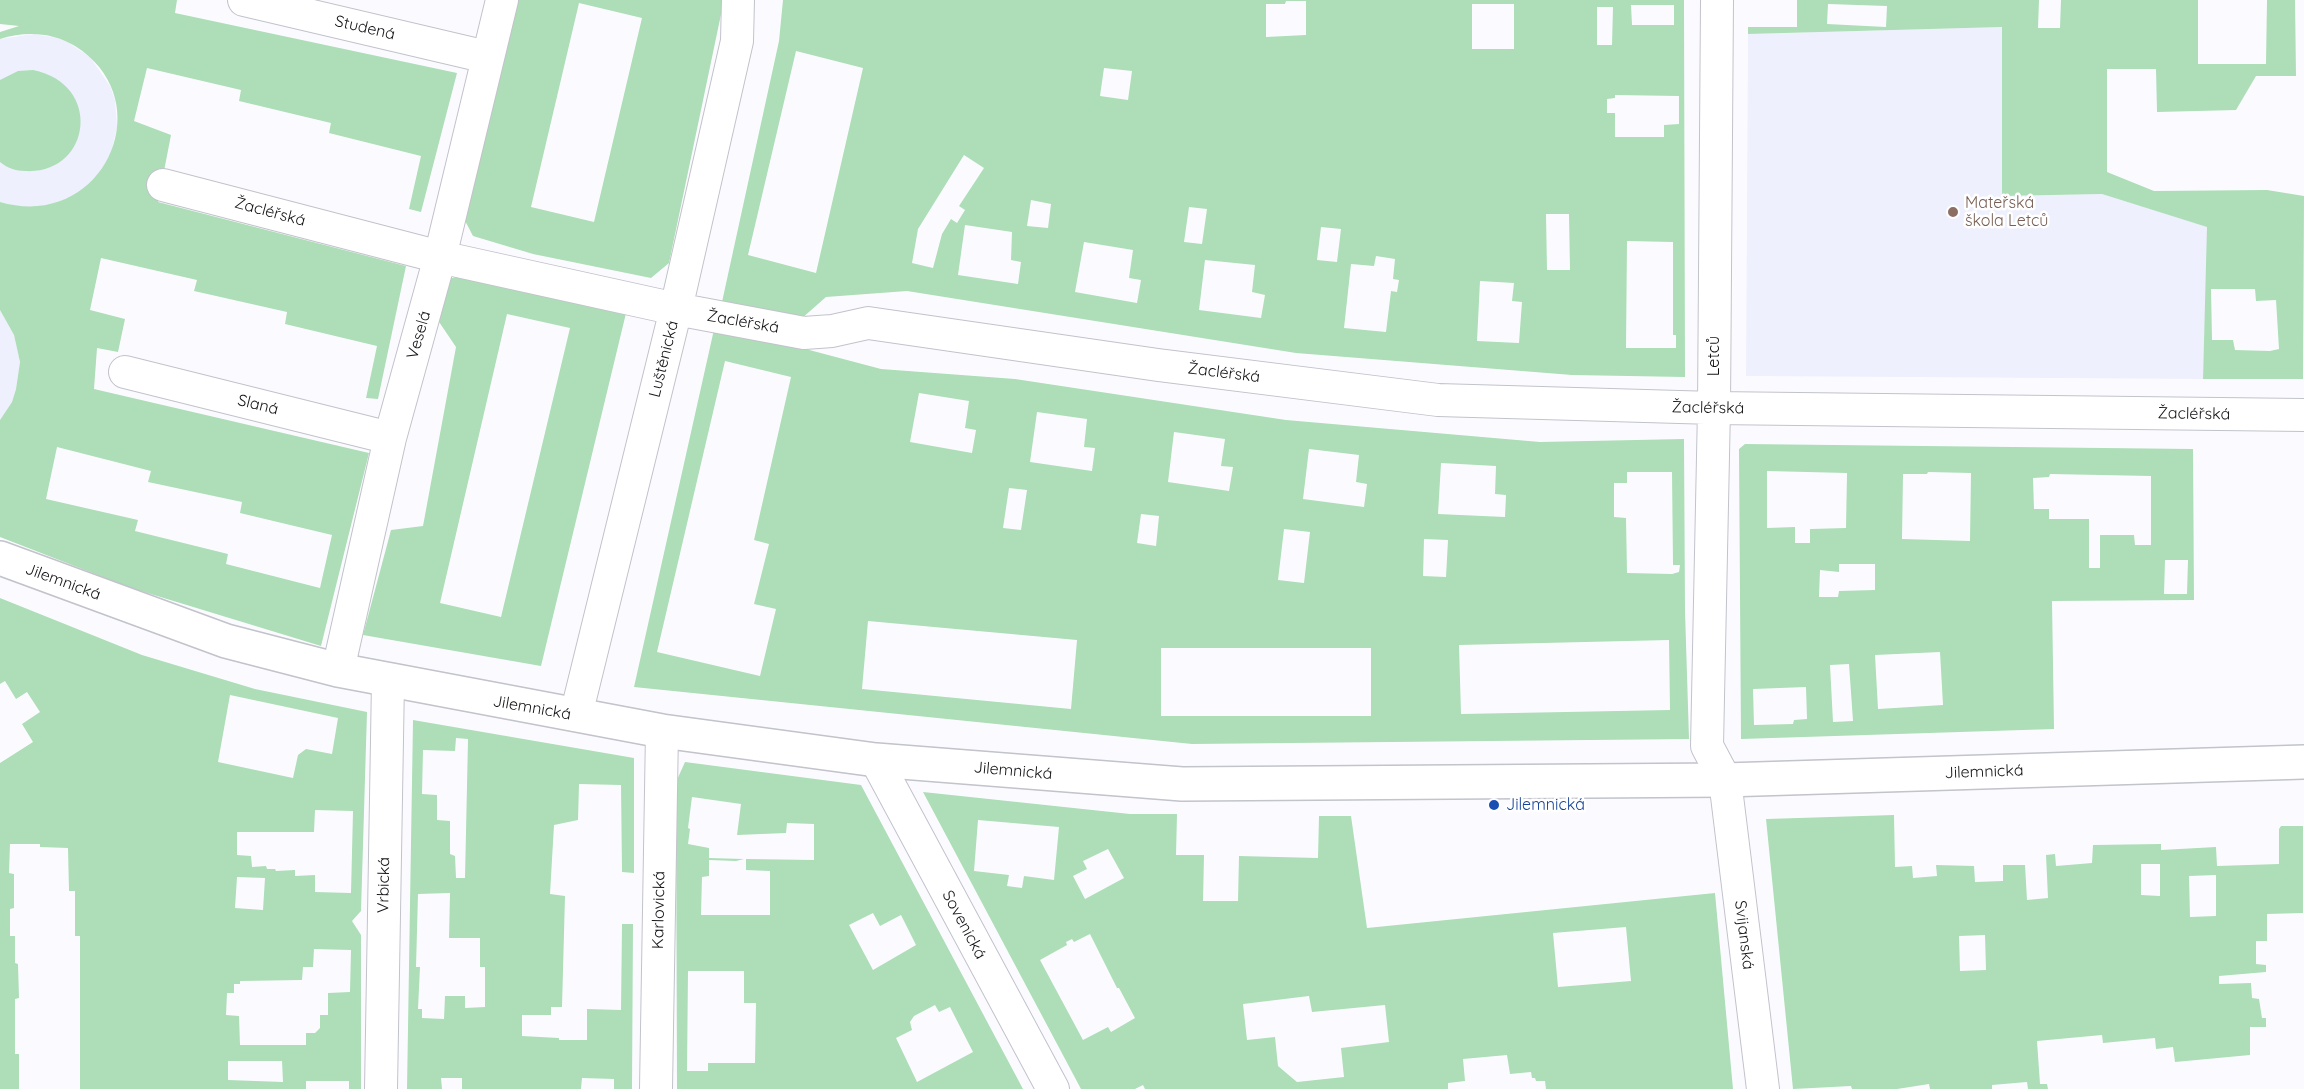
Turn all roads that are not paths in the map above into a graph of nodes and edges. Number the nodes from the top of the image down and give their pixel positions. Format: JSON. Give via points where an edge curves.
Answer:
{"nodes":[{"id":1,"x":244,"y":0,"type":"edge"},
{"id":2,"x":502,"y":0,"type":"edge"},
{"id":3,"x":738,"y":0,"type":"edge"},
{"id":4,"x":1717,"y":0,"type":"edge"},
{"id":5,"x":487,"y":57,"type":"junction"},
{"id":6,"x":163,"y":185,"type":"dead end"},
{"id":7,"x":440,"y":257,"type":"junction"},
{"id":8,"x":676,"y":309,"type":"junction"},
{"id":9,"x":125,"y":372,"type":"dead end"},
{"id":10,"x":1714,"y":408,"type":"junction"},
{"id":11,"x":2304,"y":415,"type":"edge"},
{"id":12,"x":390,"y":438,"type":"junction"},
{"id":13,"x":0,"y":558,"type":"edge"},
{"id":14,"x":338,"y":670,"type":"junction"},
{"id":15,"x":388,"y":681,"type":"junction"},
{"id":16,"x":576,"y":716,"type":"junction"},
{"id":17,"x":662,"y":731,"type":"junction"},
{"id":18,"x":876,"y":760,"type":"junction"},
{"id":19,"x":2304,"y":762,"type":"edge"},
{"id":20,"x":1725,"y":780,"type":"junction"},
{"id":21,"x":381,"y":1089,"type":"edge"},
{"id":22,"x":656,"y":1089,"type":"edge"},
{"id":23,"x":1053,"y":1089,"type":"edge"},
{"id":24,"x":1762,"y":1089,"type":"edge"}],
"edges":[{"from":1,"to":5,"type":"street","name":"Studená"},
{"from":2,"to":5,"type":"street","name":"Veselá"},
{"from":3,"to":8,"type":"street","name":"Luštěnická","via":[[737,41]]},
{"from":4,"to":10,"type":"street","name":"Letců"},
{"from":5,"to":7,"type":"street","name":"Veselá"},
{"from":6,"to":7,"type":"street","name":"Žacléřská"},
{"from":7,"to":8,"type":"street","name":"Žacléřská"},
{"from":7,"to":12,"type":"street","name":"Veselá"},
{"from":8,"to":10,"type":"street","name":"Žacléřská","via":[[804,333],[878,324],[1438,400]]},
{"from":8,"to":16,"type":"street","name":"Luštěnická"},
{"from":9,"to":12,"type":"street","name":"Slaná"},
{"from":10,"to":11,"type":"street","name":"Žacléřská"},
{"from":10,"to":20,"type":"street","name":"Letců","via":[[1707,746]]},
{"from":12,"to":14,"type":"street","name":"Veselá"},
{"from":13,"to":14,"type":"street","name":"Jilemnická","via":[[226,641]]},
{"from":14,"to":15,"type":"street","name":"Jilemnická"},
{"from":15,"to":16,"type":"street","name":"Jilemnická"},
{"from":15,"to":21,"type":"street","name":"Vrbická"},
{"from":16,"to":17,"type":"street","name":"Jilemnická"},
{"from":17,"to":18,"type":"street","name":"Jilemnická"},
{"from":17,"to":22,"type":"street","name":"Karlovická"},
{"from":18,"to":20,"type":"street","name":"Jilemnická","via":[[1182,784]]},
{"from":18,"to":23,"type":"street","name":"Sovenická"},
{"from":19,"to":20,"type":"street","name":"Jilemnická"},
{"from":20,"to":24,"type":"street","name":"Svijanská"}]}
